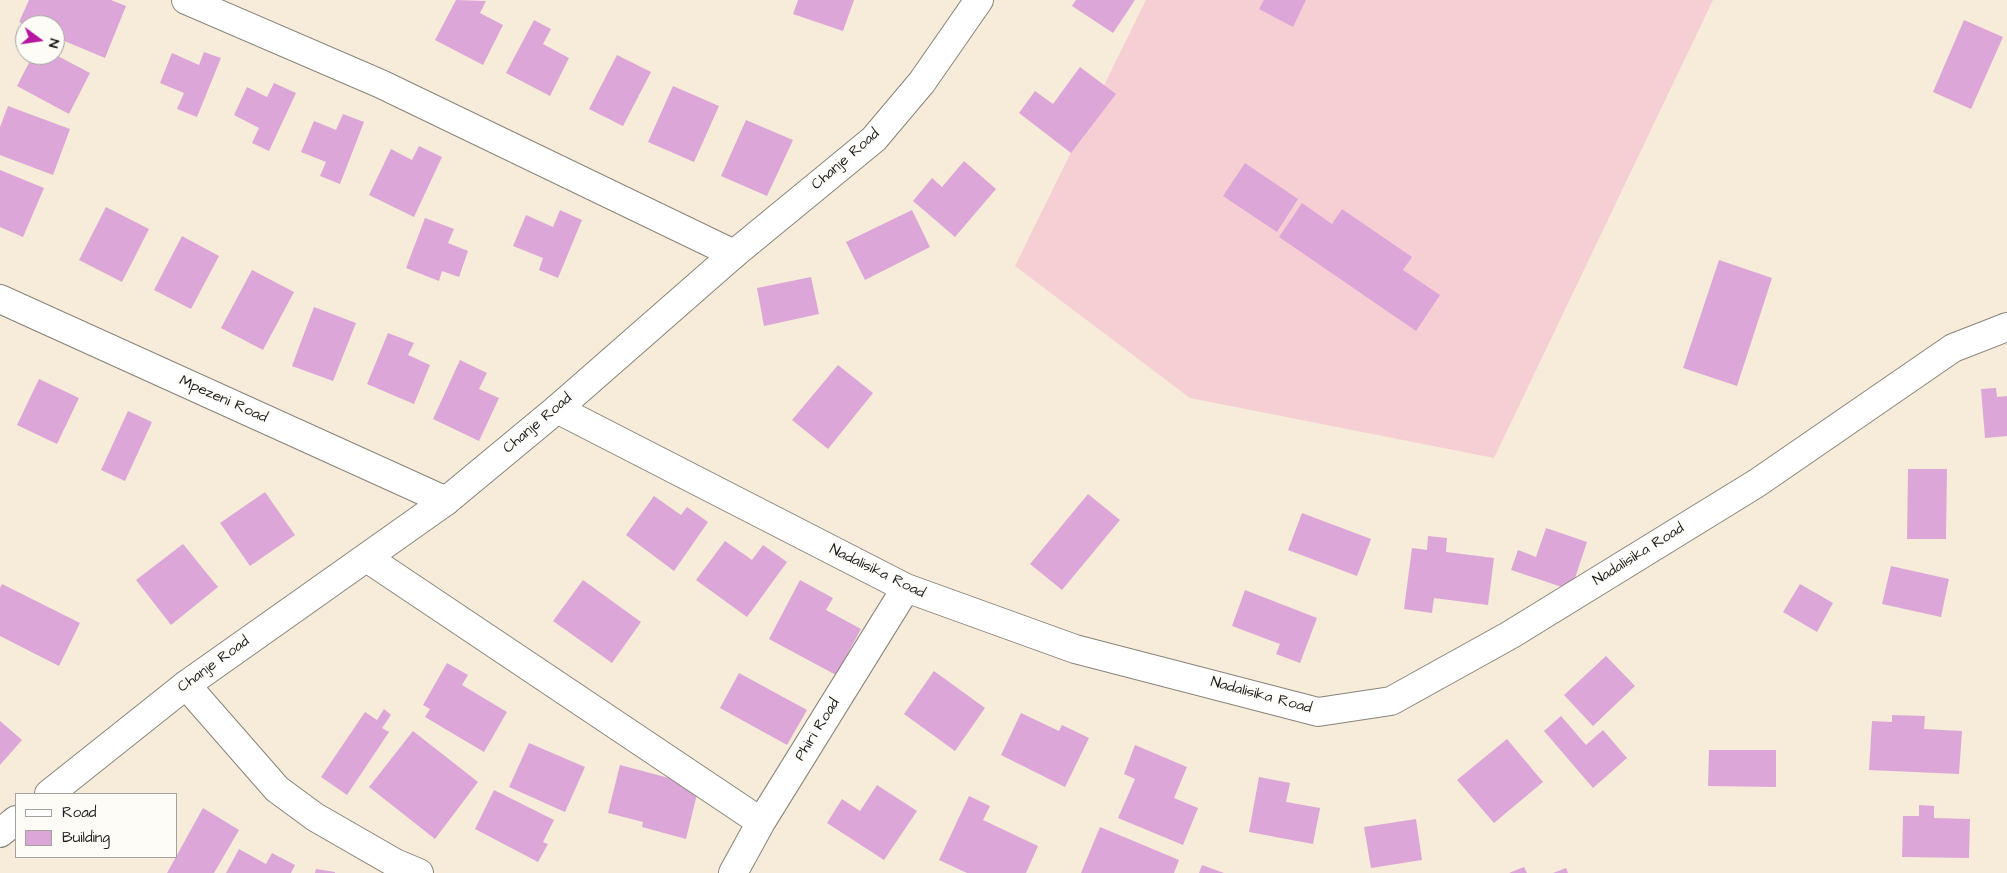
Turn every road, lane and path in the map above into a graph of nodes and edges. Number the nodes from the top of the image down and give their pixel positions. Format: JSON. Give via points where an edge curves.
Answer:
{"nodes":[{"id":1,"x":186,"y":0,"type":"edge"},
{"id":2,"x":979,"y":0,"type":"edge"},
{"id":3,"x":734,"y":254,"type":"junction"},
{"id":4,"x":0,"y":298,"type":"edge"},
{"id":5,"x":2007,"y":328,"type":"edge"},
{"id":6,"x":557,"y":409,"type":"junction"},
{"id":7,"x":446,"y":502,"type":"junction"},
{"id":8,"x":367,"y":558,"type":"junction"},
{"id":9,"x":906,"y":588,"type":"junction"},
{"id":10,"x":186,"y":684,"type":"junction"},
{"id":11,"x":50,"y":793,"type":"edge"},
{"id":12,"x":15,"y":821,"type":"edge"},
{"id":13,"x":761,"y":822,"type":"junction"},
{"id":14,"x":0,"y":833,"type":"edge"},
{"id":15,"x":418,"y":873,"type":"edge"},
{"id":16,"x":733,"y":873,"type":"edge"}],
"edges":[{"from":1,"to":3,"type":"street","via":[[381,84]]},
{"from":2,"to":3,"type":"street","name":"Chanje Road","via":[[922,82],[874,139]]},
{"from":3,"to":6,"type":"street","name":"Chanje Road"},
{"from":4,"to":7,"type":"street","name":"Mpezeni Road"},
{"from":5,"to":9,"type":"street","name":"Nadalisika Road","via":[[1953,348],[1756,483],[1510,634],[1391,701],[1318,712],[1075,649]]},
{"from":6,"to":7,"type":"street","name":"Chanje Road"},
{"from":6,"to":9,"type":"street","name":"Nadalisika Road"},
{"from":7,"to":8,"type":"street","name":"Chanje Road"},
{"from":8,"to":10,"type":"street","name":"Chanje Road"},
{"from":8,"to":13,"type":"street"},
{"from":9,"to":13,"type":"street","name":"Phiri Road"},
{"from":10,"to":11,"type":"street","name":"Chanje Road"},
{"from":10,"to":15,"type":"street","via":[[277,789],[315,817]]},
{"from":12,"to":14,"type":"street"},
{"from":13,"to":16,"type":"street","name":"Phiri Road"}]}
